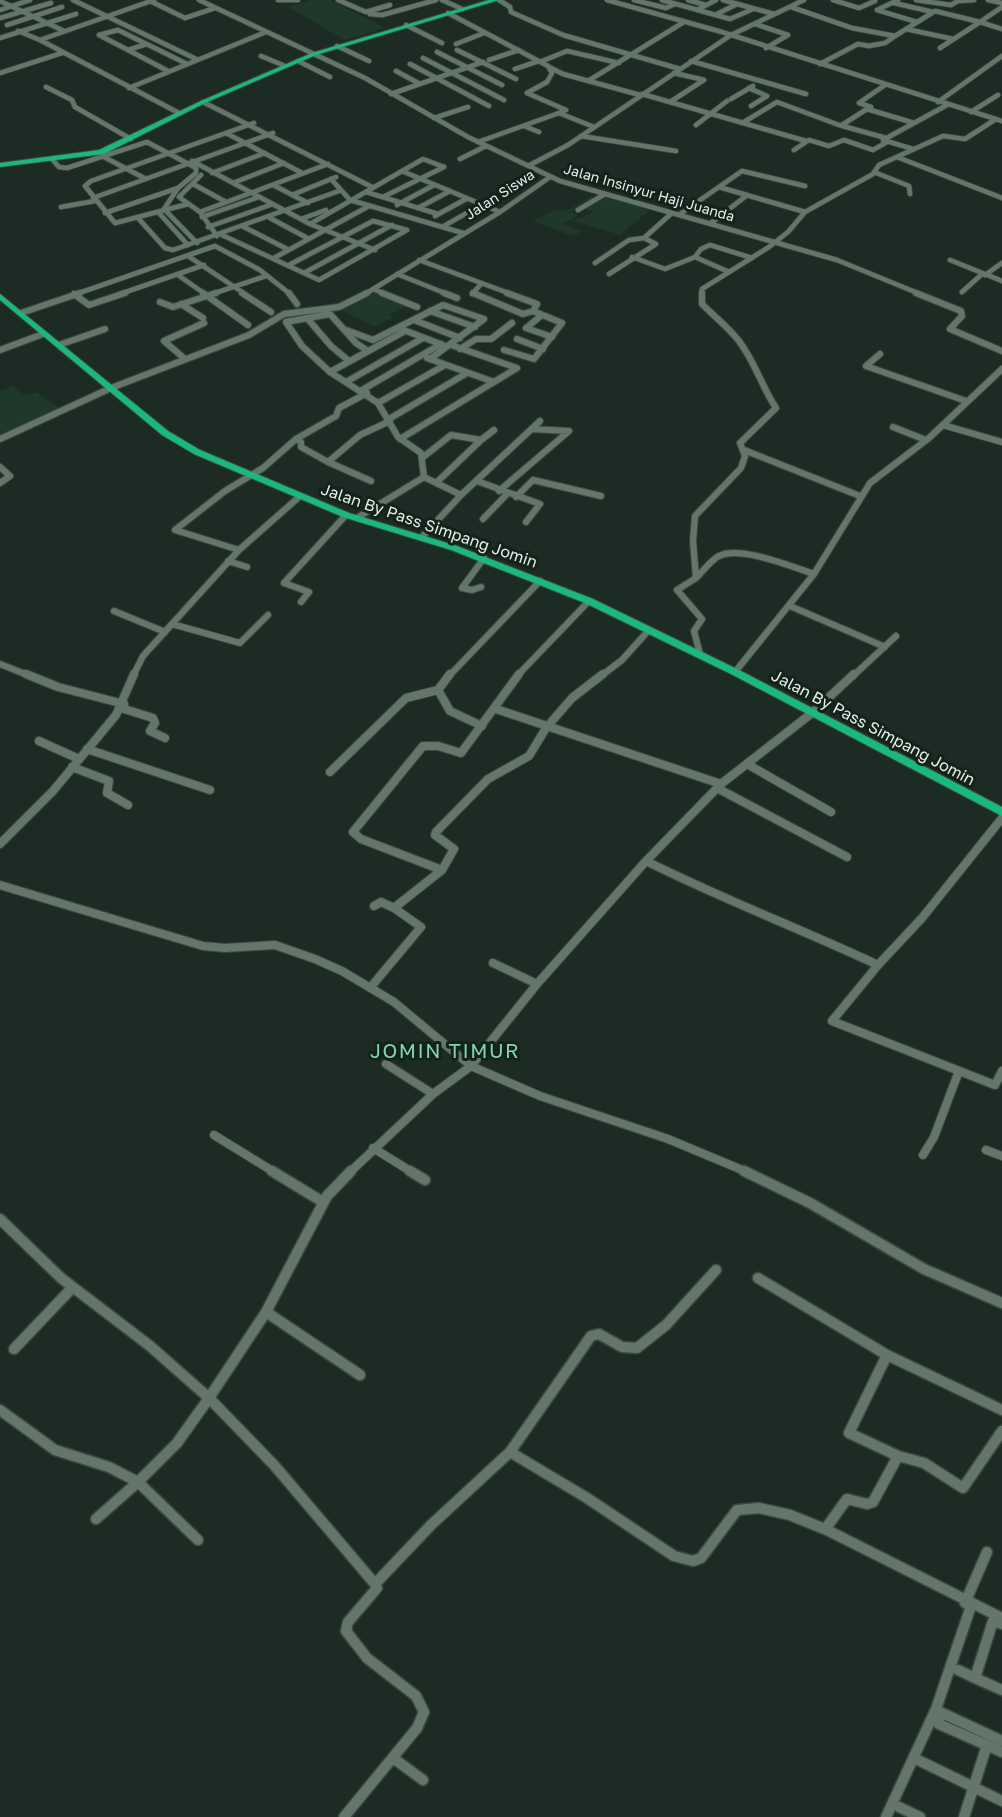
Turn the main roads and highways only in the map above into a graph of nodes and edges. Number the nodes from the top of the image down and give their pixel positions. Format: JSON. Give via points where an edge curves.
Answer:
{"nodes":[{"id":1,"x":497,"y":0,"type":"edge"},
{"id":2,"x":0,"y":165,"type":"edge"},
{"id":3,"x":0,"y":296,"type":"edge"},
{"id":4,"x":1002,"y":812,"type":"edge"}],
"edges":[{"from":1,"to":2,"type":"highway","via":[[314,54],[96,153]]},
{"from":3,"to":4,"type":"highway","name":"Jalan By Pass Simpang Jomin","via":[[173,438],[299,496],[484,558],[589,601],[700,654]]}]}
